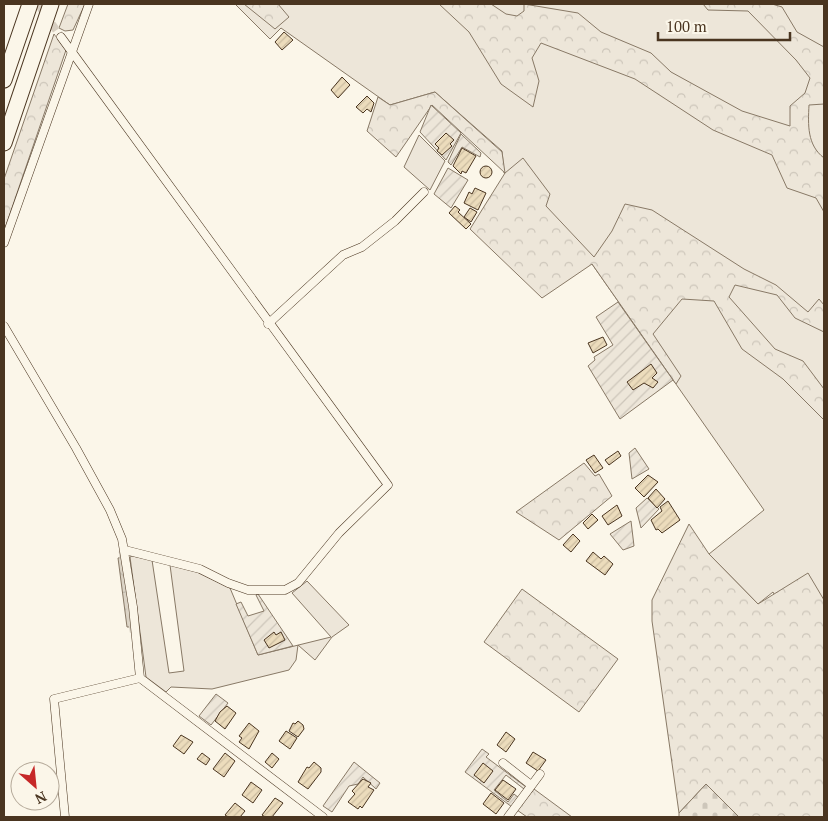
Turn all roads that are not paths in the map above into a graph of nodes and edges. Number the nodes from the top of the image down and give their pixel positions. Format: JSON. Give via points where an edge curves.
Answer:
{"nodes":[{"id":1,"x":30,"y":4,"type":"edge"},
{"id":2,"x":51,"y":4,"type":"edge"},
{"id":3,"x":89,"y":4,"type":"edge"},
{"id":4,"x":61,"y":37,"type":"tunnel mouth"},
{"id":5,"x":72,"y":52,"type":"junction"},
{"id":6,"x":4,"y":80,"type":"edge"},
{"id":7,"x":4,"y":143,"type":"edge"},
{"id":8,"x":424,"y":192,"type":"dead end"},
{"id":9,"x":4,"y":243,"type":"edge"},
{"id":10,"x":268,"y":324,"type":"junction"},
{"id":11,"x":4,"y":326,"type":"edge"},
{"id":12,"x":125,"y":550,"type":"junction"},
{"id":13,"x":140,"y":678,"type":"junction"},
{"id":14,"x":503,"y":763,"type":"dead end"},
{"id":15,"x":540,"y":774,"type":"dead end"},
{"id":16,"x":531,"y":785,"type":"junction"},
{"id":17,"x":65,"y":817,"type":"edge"},
{"id":18,"x":323,"y":817,"type":"edge"},
{"id":19,"x":508,"y":817,"type":"edge"}],
"edges":[{"from":1,"to":6,"type":"highway"},
{"from":2,"to":7,"type":"highway"},
{"from":3,"to":5,"type":"street"},
{"from":4,"to":5,"type":"street"},
{"from":5,"to":9,"type":"street"},
{"from":5,"to":10,"type":"street"},
{"from":8,"to":10,"type":"street","via":[[362,247],[343,255]]},
{"from":10,"to":12,"type":"street","via":[[388,485],[339,533],[298,583],[286,590],[248,590],[200,569]]},
{"from":11,"to":12,"type":"street","via":[[106,502]]},
{"from":12,"to":13,"type":"street"},
{"from":13,"to":17,"type":"street","via":[[54,699]]},
{"from":13,"to":18,"type":"street"},
{"from":14,"to":16,"type":"street"},
{"from":15,"to":16,"type":"street"},
{"from":16,"to":19,"type":"street"}]}
